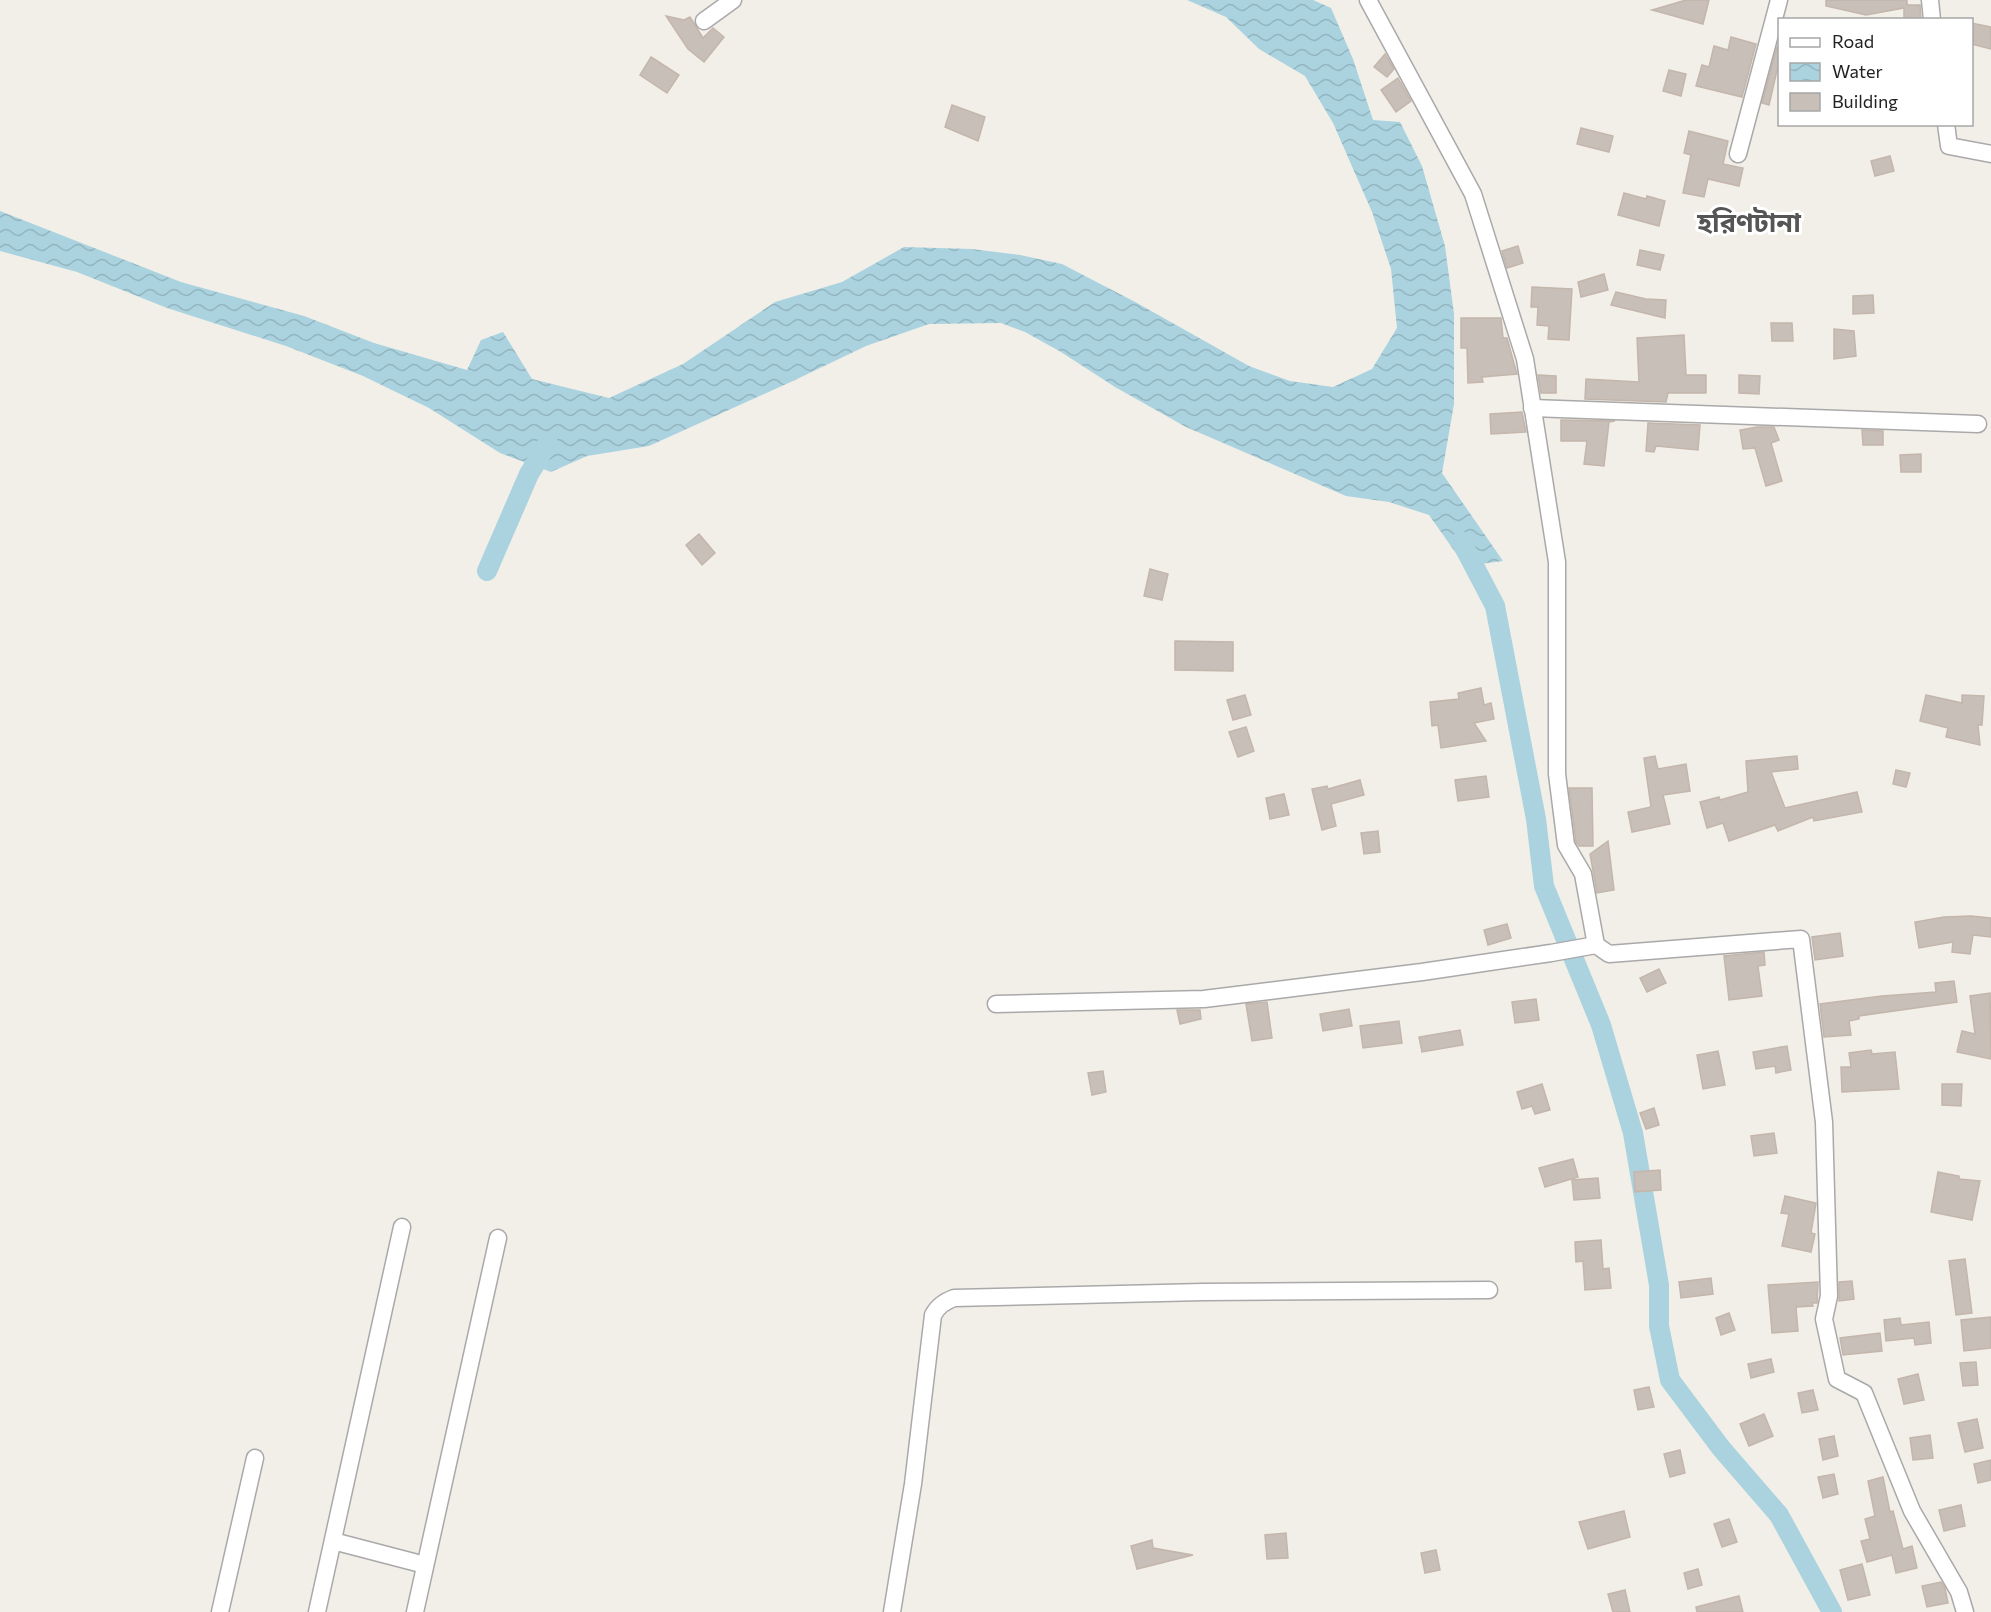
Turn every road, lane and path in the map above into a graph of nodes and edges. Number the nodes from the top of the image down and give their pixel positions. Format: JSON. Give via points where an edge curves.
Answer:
{"nodes":[{"id":1,"x":733,"y":0,"type":"edge"},
{"id":2,"x":1368,"y":0,"type":"edge"},
{"id":3,"x":1779,"y":0,"type":"edge"},
{"id":4,"x":1930,"y":0,"type":"edge"},
{"id":5,"x":1932,"y":18,"type":"edge"},
{"id":6,"x":704,"y":21,"type":"dead end"},
{"id":7,"x":1946,"y":126,"type":"edge"},
{"id":8,"x":1738,"y":154,"type":"dead end"},
{"id":9,"x":1991,"y":154,"type":"edge"},
{"id":10,"x":1532,"y":408,"type":"junction"},
{"id":11,"x":1978,"y":424,"type":"dead end"},
{"id":12,"x":1596,"y":945,"type":"junction"},
{"id":13,"x":996,"y":1004,"type":"dead end"},
{"id":14,"x":402,"y":1227,"type":"dead end"},
{"id":15,"x":498,"y":1238,"type":"dead end"},
{"id":16,"x":1489,"y":1290,"type":"dead end"},
{"id":17,"x":255,"y":1458,"type":"dead end"},
{"id":18,"x":333,"y":1541,"type":"junction"},
{"id":19,"x":425,"y":1565,"type":"junction"},
{"id":20,"x":220,"y":1612,"type":"edge"},
{"id":21,"x":317,"y":1612,"type":"edge"},
{"id":22,"x":415,"y":1612,"type":"edge"},
{"id":23,"x":892,"y":1612,"type":"edge"},
{"id":24,"x":1965,"y":1612,"type":"edge"}],
"edges":[{"from":1,"to":6,"type":"street"},
{"from":2,"to":10,"type":"street","via":[[1473,194],[1525,359]]},
{"from":3,"to":8,"type":"street"},
{"from":4,"to":5,"type":"street"},
{"from":7,"to":9,"type":"street","via":[[1949,146]]},
{"from":10,"to":11,"type":"street"},
{"from":10,"to":12,"type":"street","via":[[1557,562],[1557,774],[1566,845],[1583,874]]},
{"from":12,"to":13,"type":"street","via":[[1204,999]]},
{"from":12,"to":24,"type":"street","via":[[1609,954],[1801,939],[1824,1122],[1829,1296],[1824,1318],[1837,1379],[1864,1393],[1912,1511],[1959,1592]]},
{"from":14,"to":18,"type":"street"},
{"from":15,"to":19,"type":"street"},
{"from":16,"to":23,"type":"street","via":[[1179,1293],[954,1298],[946,1302],[937,1307],[933,1316],[913,1484]]},
{"from":17,"to":20,"type":"street"},
{"from":18,"to":19,"type":"street"},
{"from":18,"to":21,"type":"street"},
{"from":19,"to":22,"type":"street"}]}
